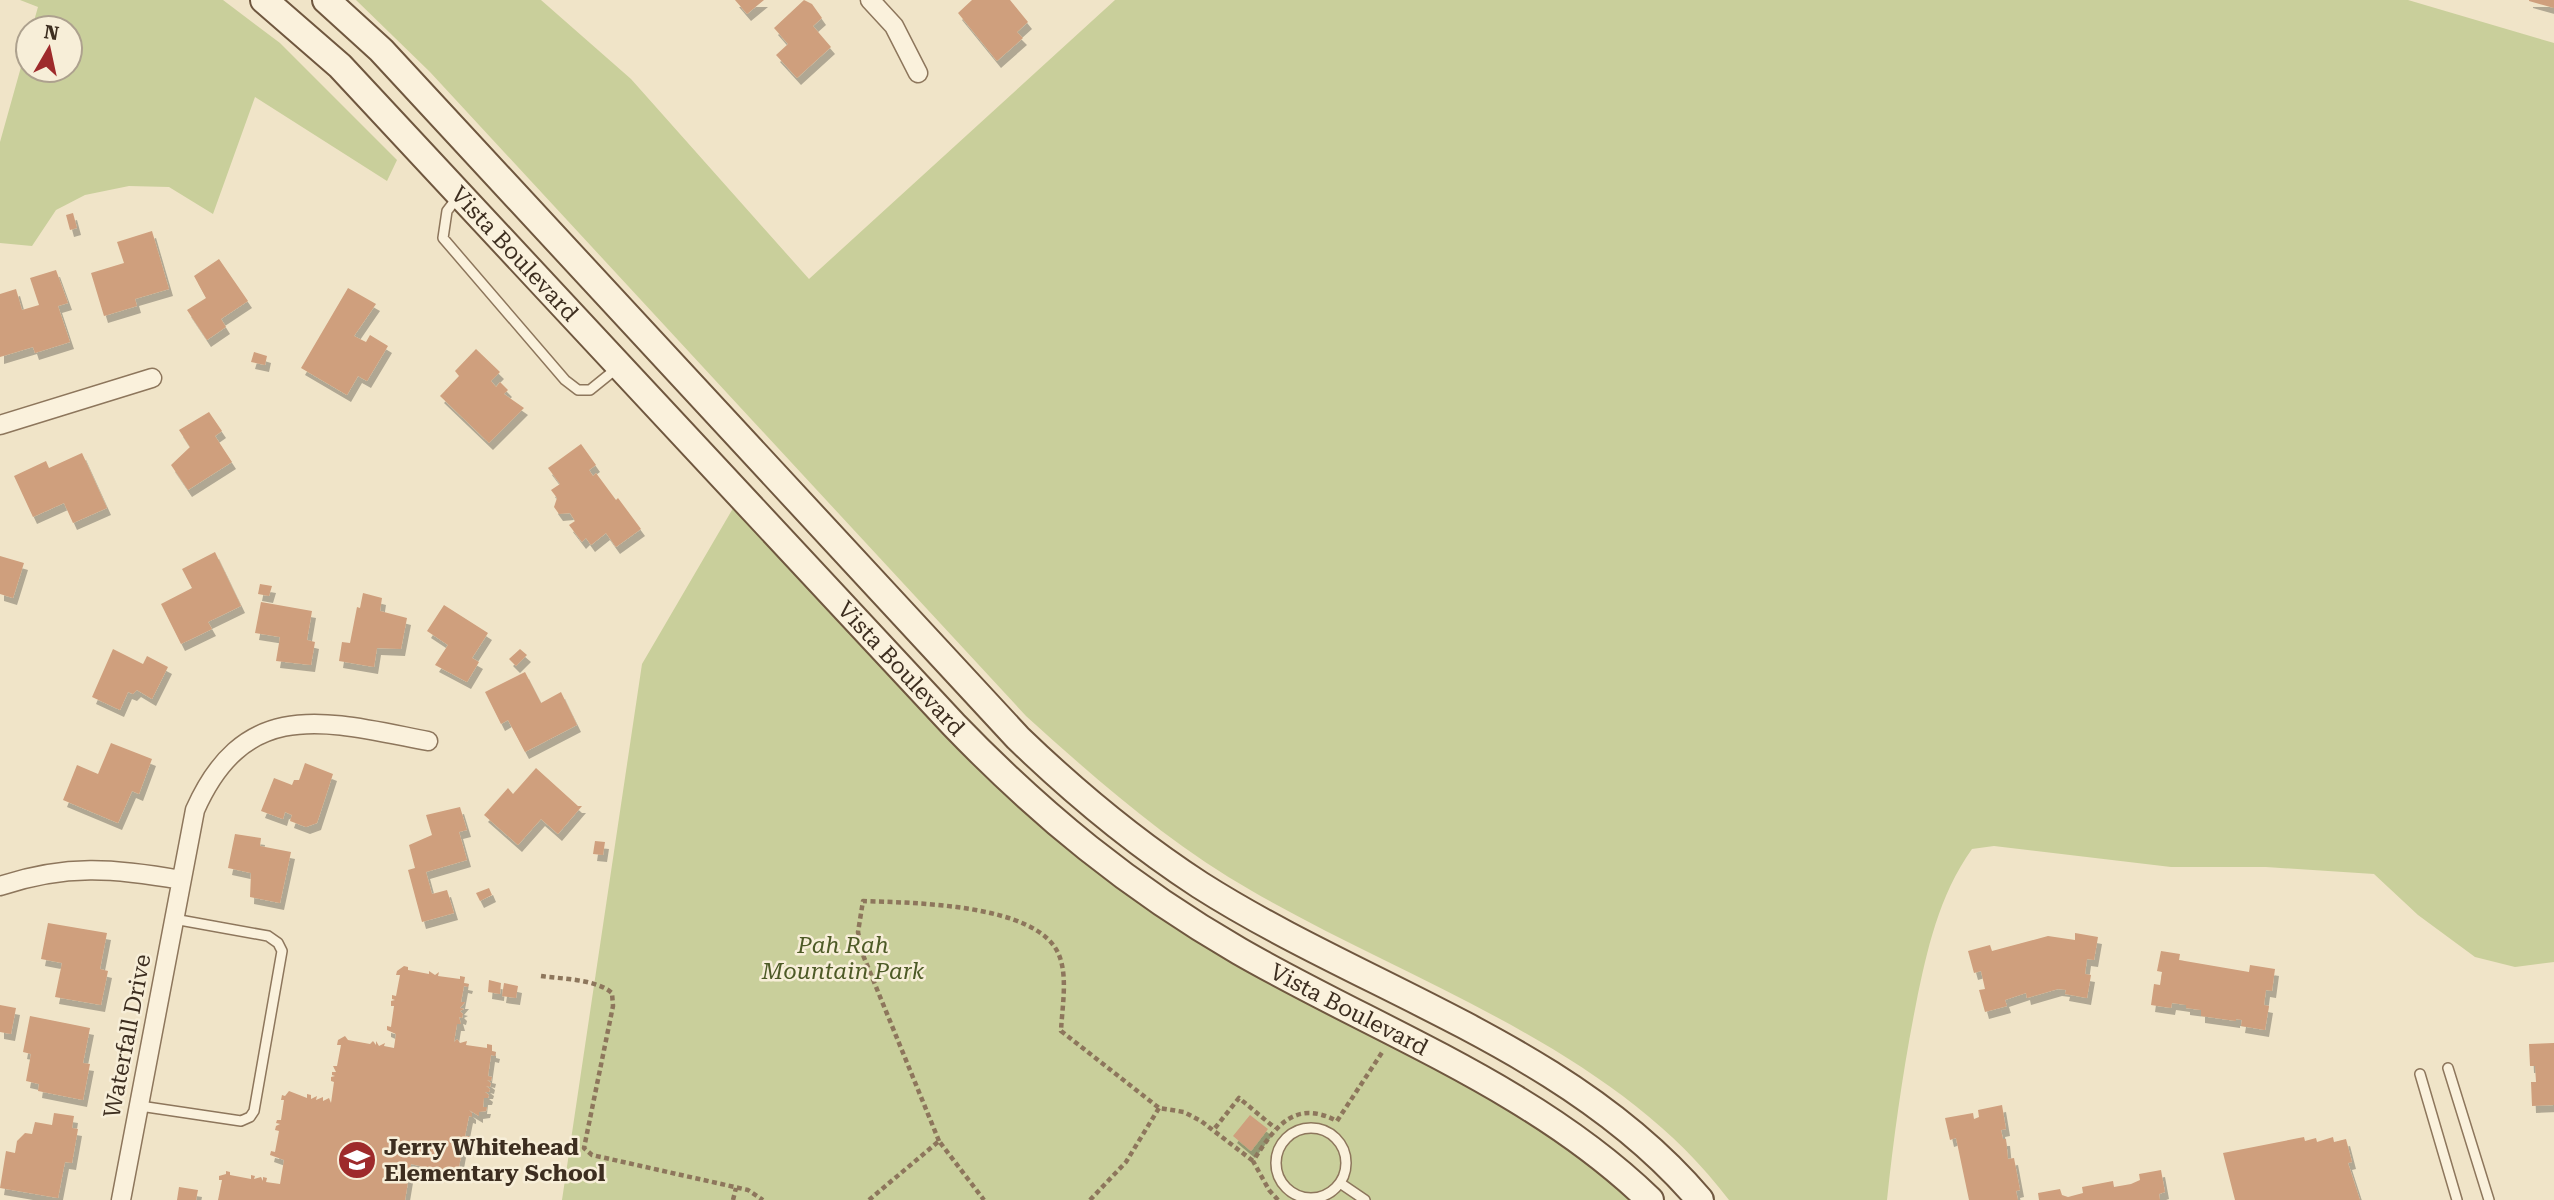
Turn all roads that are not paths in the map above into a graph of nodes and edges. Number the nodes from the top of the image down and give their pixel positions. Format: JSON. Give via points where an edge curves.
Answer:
{"nodes":[{"id":1,"x":264,"y":0,"type":"edge"},
{"id":2,"x":326,"y":0,"type":"edge"},
{"id":3,"x":870,"y":0,"type":"edge"},
{"id":4,"x":918,"y":73,"type":"dead end"},
{"id":5,"x":460,"y":194,"type":"junction"},
{"id":6,"x":619,"y":366,"type":"junction"},
{"id":7,"x":152,"y":378,"type":"dead end"},
{"id":8,"x":0,"y":425,"type":"edge"},
{"id":9,"x":428,"y":741,"type":"dead end"},
{"id":10,"x":181,"y":880,"type":"junction"},
{"id":11,"x":0,"y":886,"type":"edge"},
{"id":12,"x":174,"y":919,"type":"junction"},
{"id":13,"x":2448,"y":1069,"type":"dead end"},
{"id":14,"x":2420,"y":1074,"type":"dead end"},
{"id":15,"x":140,"y":1105,"type":"junction"},
{"id":16,"x":1340,"y":1183,"type":"junction"},
{"id":17,"x":121,"y":1200,"type":"edge"},
{"id":18,"x":1365,"y":1200,"type":"edge"},
{"id":19,"x":1650,"y":1200,"type":"edge"},
{"id":20,"x":1700,"y":1200,"type":"edge"},
{"id":21,"x":2457,"y":1200,"type":"edge"},
{"id":22,"x":2489,"y":1200,"type":"edge"}],
"edges":[{"from":1,"to":5,"type":"main road","name":"Vista Boulevard","via":[[340,66]]},
{"from":2,"to":20,"type":"main road","name":"Vista Boulevard","via":[[381,50],[1018,738],[1073,791],[1201,885],[1575,1090],[1675,1170]]},
{"from":3,"to":4,"type":"street","via":[[894,26]]},
{"from":5,"to":6,"type":"main road","name":"Vista Boulevard"},
{"from":5,"to":6,"type":"lane","via":[[447,211],[443,238],[565,380],[578,390],[590,390]]},
{"from":6,"to":19,"type":"main road","name":"Vista Boulevard","via":[[1015,789],[1068,835],[1171,910],[1241,952],[1537,1110],[1611,1163]]},
{"from":7,"to":8,"type":"street"},
{"from":9,"to":10,"type":"street","name":"Waterfall Drive","via":[[315,722],[262,734],[239,747],[205,786],[195,810]]},
{"from":10,"to":11,"type":"street","via":[[114,869],[67,869]]},
{"from":10,"to":12,"type":"street","name":"Waterfall Drive"},
{"from":12,"to":15,"type":"street","name":"Waterfall Drive"},
{"from":12,"to":15,"type":"lane","via":[[268,936],[282,951],[254,1111],[241,1121]]},
{"from":13,"to":22,"type":"lane"},
{"from":14,"to":21,"type":"lane"},
{"from":15,"to":17,"type":"street","name":"Waterfall Drive"},
{"from":16,"to":16,"type":"lane","via":[[1345,1173],[1344,1151],[1330,1133],[1308,1128],[1280,1145],[1279,1179],[1297,1196],[1321,1197]]},
{"from":16,"to":18,"type":"lane"}]}
